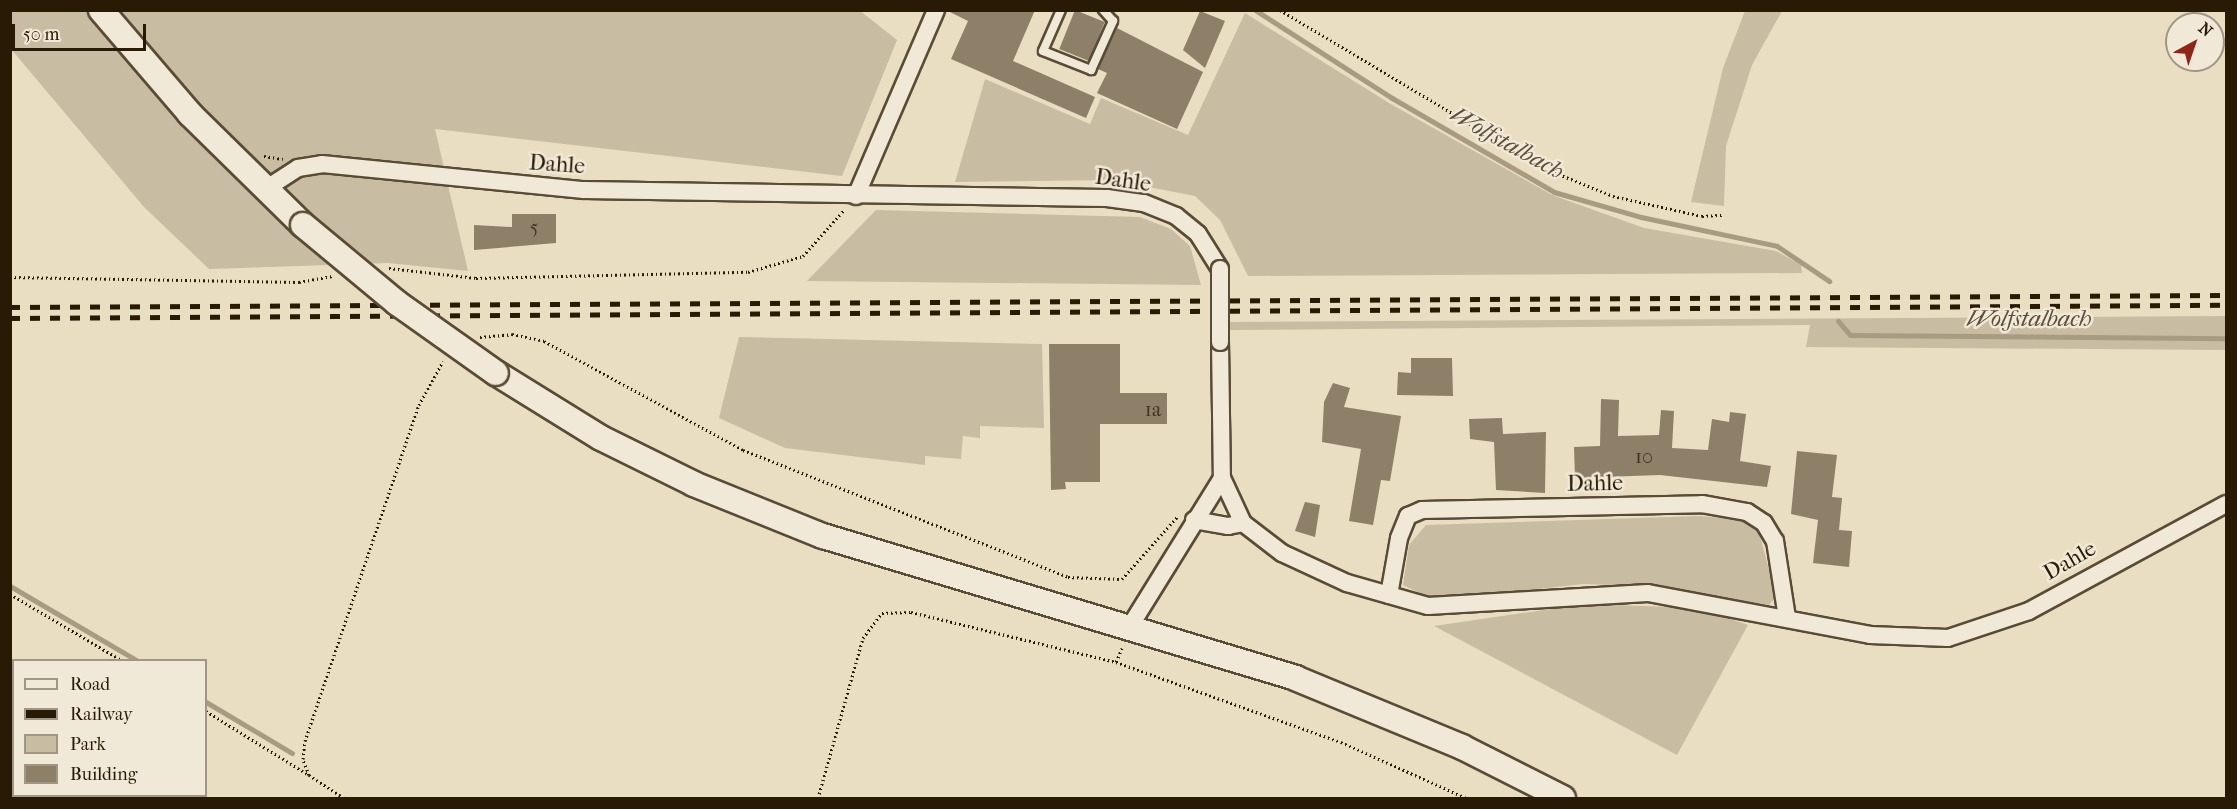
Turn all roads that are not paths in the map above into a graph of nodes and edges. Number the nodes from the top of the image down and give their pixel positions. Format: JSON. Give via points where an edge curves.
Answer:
{"nodes":[{"id":1,"x":101,"y":10,"type":"edge"},
{"id":2,"x":936,"y":10,"type":"edge"},
{"id":3,"x":1061,"y":10,"type":"edge"},
{"id":4,"x":1103,"y":10,"type":"edge"},
{"id":5,"x":264,"y":190,"type":"junction"},
{"id":6,"x":856,"y":196,"type":"junction"},
{"id":7,"x":1222,"y":478,"type":"junction"},
{"id":8,"x":2226,"y":504,"type":"edge"},
{"id":9,"x":1194,"y":520,"type":"junction"},
{"id":10,"x":1243,"y":523,"type":"junction"},
{"id":11,"x":1389,"y":595,"type":"junction"},
{"id":12,"x":1787,"y":618,"type":"junction"},
{"id":13,"x":1129,"y":628,"type":"junction"},
{"id":14,"x":1563,"y":798,"type":"edge"}],
"edges":[{"from":1,"to":5,"type":"main road"},
{"from":2,"to":6,"type":"street"},
{"from":3,"to":4,"type":"lane","via":[[1043,51],[1091,70],[1113,21]]},
{"from":5,"to":6,"type":"street","name":"Dahle","via":[[298,168],[322,164],[584,190]]},
{"from":5,"to":13,"type":"main road","bridge":true,"via":[[397,303],[496,373],[622,448],[823,536]]},
{"from":6,"to":7,"type":"street","name":"Dahle","bridge":true,"via":[[1144,203],[1176,216],[1198,234],[1220,269]]},
{"from":7,"to":9,"type":"street"},
{"from":7,"to":10,"type":"street","name":"Dahle"},
{"from":8,"to":12,"type":"street","name":"Dahle","via":[[1988,628],[1908,640]]},
{"from":9,"to":10,"type":"street","via":[[1228,526]]},
{"from":9,"to":13,"type":"street"},
{"from":10,"to":11,"type":"street","name":"Dahle","via":[[1282,553]]},
{"from":11,"to":12,"type":"street","name":"Dahle","via":[[1428,606],[1468,606],[1648,593]]},
{"from":11,"to":12,"type":"street","name":"Dahle","via":[[1399,538],[1408,516],[1422,510],[1702,504],[1747,512],[1764,523],[1775,541]]},
{"from":13,"to":14,"type":"main road","via":[[1374,709]]}]}
